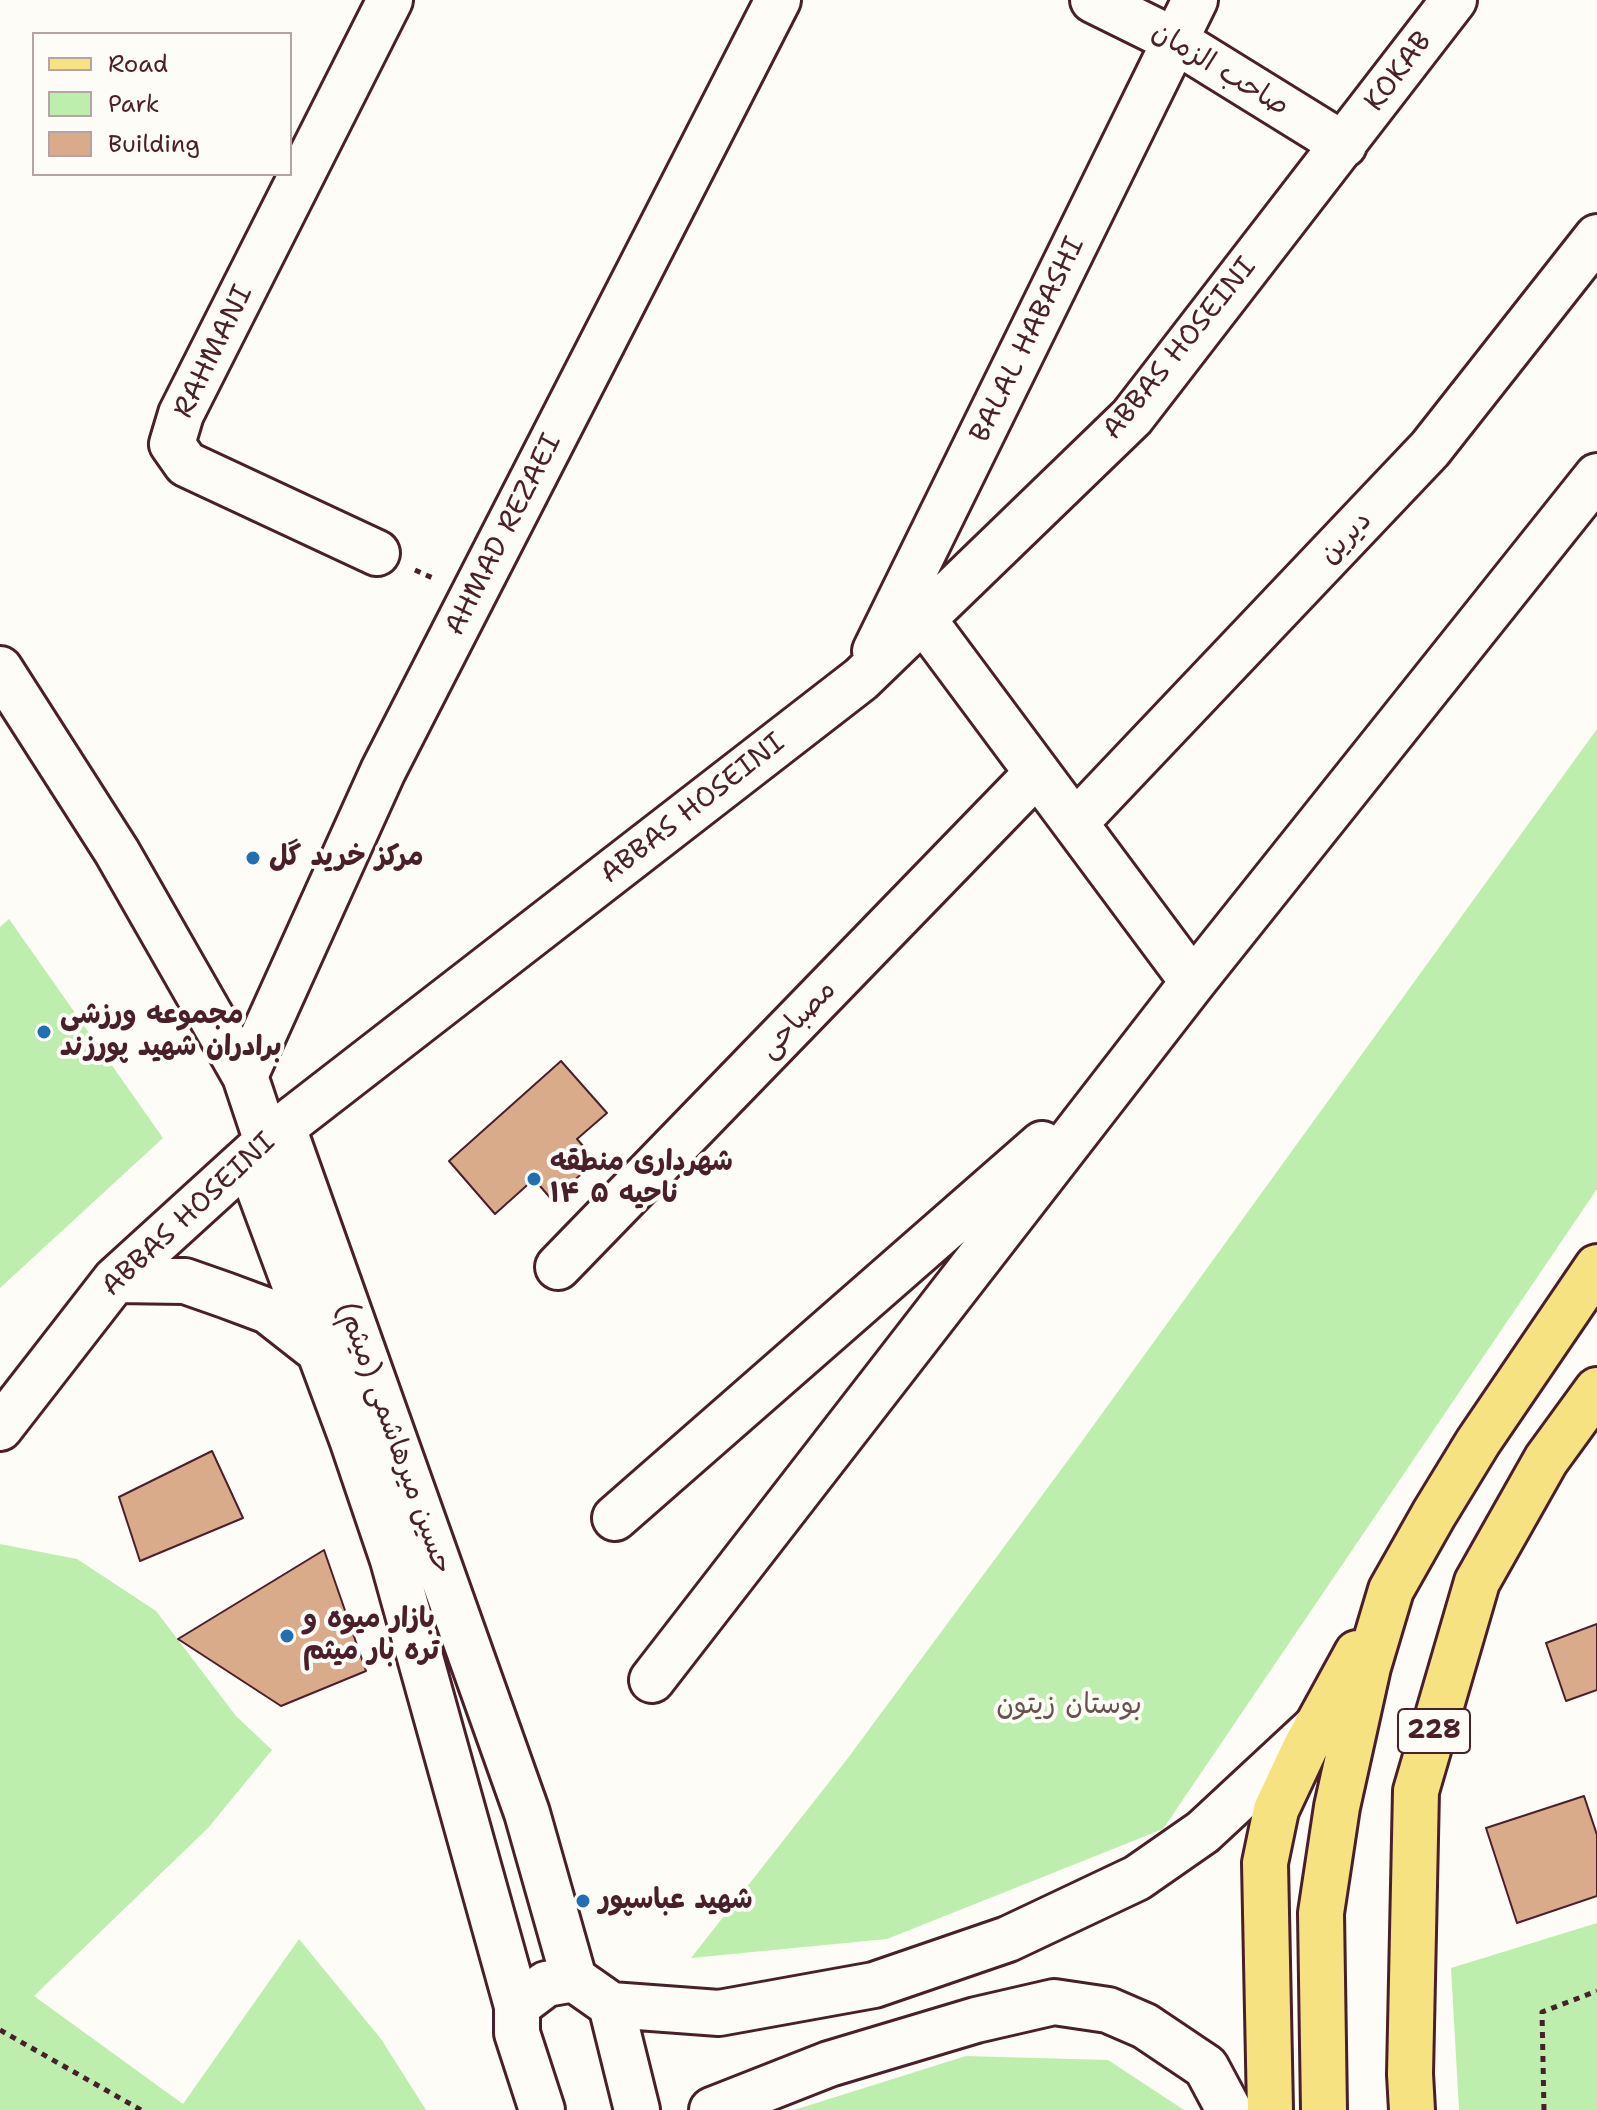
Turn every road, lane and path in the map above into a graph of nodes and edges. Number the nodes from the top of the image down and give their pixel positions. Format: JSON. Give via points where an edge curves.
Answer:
{"nodes":[{"id":1,"x":390,"y":0,"type":"edge"},
{"id":2,"x":778,"y":0,"type":"edge"},
{"id":3,"x":1093,"y":0,"type":"edge"},
{"id":4,"x":1195,"y":0,"type":"edge"},
{"id":5,"x":1454,"y":0,"type":"edge"},
{"id":6,"x":1176,"y":41,"type":"junction"},
{"id":7,"x":1344,"y":145,"type":"junction"},
{"id":8,"x":1597,"y":237,"type":"edge"},
{"id":9,"x":1597,"y":476,"type":"edge"},
{"id":10,"x":377,"y":553,"type":"joint"},
{"id":11,"x":472,"y":596,"type":"junction"},
{"id":12,"x":923,"y":619,"type":"junction"},
{"id":13,"x":0,"y":669,"type":"edge"},
{"id":14,"x":861,"y":679,"type":"junction"},
{"id":15,"x":1037,"y":773,"type":"junction"},
{"id":16,"x":1075,"y":823,"type":"junction"},
{"id":17,"x":1193,"y":982,"type":"junction"},
{"id":18,"x":245,"y":1076,"type":"junction"},
{"id":19,"x":1119,"y":1077,"type":"junction"},
{"id":20,"x":266,"y":1142,"type":"junction"},
{"id":21,"x":558,"y":1267,"type":"dead end"},
{"id":22,"x":1597,"y":1267,"type":"edge"},
{"id":23,"x":115,"y":1280,"type":"junction"},
{"id":24,"x":319,"y":1351,"type":"junction"},
{"id":25,"x":1597,"y":1390,"type":"edge"},
{"id":26,"x":0,"y":1428,"type":"edge"},
{"id":27,"x":615,"y":1518,"type":"dead end"},
{"id":28,"x":1384,"y":1615,"type":"junction"},
{"id":29,"x":652,"y":1680,"type":"dead end"},
{"id":30,"x":1317,"y":1725,"type":"junction"},
{"id":31,"x":574,"y":1979,"type":"junction"},
{"id":32,"x":1597,"y":1991,"type":"edge"},
{"id":33,"x":611,"y":2005,"type":"junction"},
{"id":34,"x":517,"y":2006,"type":"junction"},
{"id":35,"x":0,"y":2030,"type":"edge"},
{"id":36,"x":141,"y":2110,"type":"edge"},
{"id":37,"x":542,"y":2110,"type":"edge"},
{"id":38,"x":637,"y":2110,"type":"edge"},
{"id":39,"x":712,"y":2110,"type":"edge"},
{"id":40,"x":1229,"y":2110,"type":"edge"},
{"id":41,"x":1270,"y":2110,"type":"edge"},
{"id":42,"x":1324,"y":2110,"type":"edge"},
{"id":43,"x":1412,"y":2110,"type":"edge"},
{"id":44,"x":1544,"y":2110,"type":"edge"}],
"edges":[{"from":1,"to":10,"type":"street","name":"RAHMANI","via":[[181,414],[172,444],[186,464]]},
{"from":2,"to":11,"type":"street","name":"AHMAD REZAEI"},
{"from":3,"to":6,"type":"street","name":"صاحب الزمان"},
{"from":4,"to":6,"type":"street","name":"BALAL HABASHI"},
{"from":5,"to":7,"type":"street","name":"KOKAB"},
{"from":6,"to":7,"type":"street","name":"صاحب الزمان"},
{"from":6,"to":14,"type":"street","name":"BALAL HABASHI"},
{"from":7,"to":12,"type":"street","name":"ABBAS HOSEINI","via":[[1132,417]]},
{"from":8,"to":16,"type":"street","name":"دیرین","via":[[1430,449]]},
{"from":9,"to":17,"type":"street"},
{"from":10,"to":11,"type":"path"},
{"from":11,"to":18,"type":"street","name":"AHMAD REZAEI","via":[[383,771]]},
{"from":12,"to":14,"type":"street","name":"ABBAS HOSEINI"},
{"from":12,"to":15,"type":"street"},
{"from":13,"to":18,"type":"street","via":[[117,852]]},
{"from":14,"to":20,"type":"street","name":"ABBAS HOSEINI"},
{"from":15,"to":16,"type":"street"},
{"from":15,"to":21,"type":"street","name":"مصباحی"},
{"from":16,"to":17,"type":"street"},
{"from":17,"to":19,"type":"street"},
{"from":18,"to":20,"type":"street"},
{"from":19,"to":27,"type":"street"},
{"from":19,"to":29,"type":"street"},
{"from":20,"to":23,"type":"street","name":"ABBAS HOSEINI"},
{"from":20,"to":24,"type":"street","name":"حسین میرهاشمی (میثم)"},
{"from":20,"to":31,"type":"street","name":"حسین میرهاشمی (میثم)","via":[[527,1813]]},
{"from":22,"to":28,"type":"main road","number":"228","via":[[1478,1442],[1391,1590]]},
{"from":23,"to":24,"type":"street","via":[[185,1281],[268,1311]]},
{"from":23,"to":26,"type":"street","name":"ABBAS HOSEINI"},
{"from":24,"to":34,"type":"street","name":"حسین میرهاشمی (میثم)","via":[[393,1560]]},
{"from":25,"to":43,"type":"main road","number":"228","via":[[1546,1460],[1477,1582],[1416,1791]]},
{"from":28,"to":30,"type":"main road","via":[[1347,1668]]},
{"from":28,"to":42,"type":"main road","number":"228","via":[[1337,1807],[1321,1913]]},
{"from":30,"to":33,"type":"street","via":[[1203,1832],[1137,1878],[1008,1939],[874,1985],[719,2013]]},
{"from":30,"to":41,"type":"main road","via":[[1276,1810],[1265,1863]]},
{"from":31,"to":33,"type":"street"},
{"from":31,"to":34,"type":"street","via":[[546,1984]]},
{"from":32,"to":44,"type":"path","via":[[1542,2012]]},
{"from":33,"to":38,"type":"street"},
{"from":34,"to":37,"type":"street","name":"حسین میرهاشمی (میثم)","via":[[517,2033]]},
{"from":35,"to":36,"type":"path"},
{"from":39,"to":40,"type":"street","via":[[829,2064],[1054,2002],[1108,2010],[1145,2026],[1206,2067]]}]}
